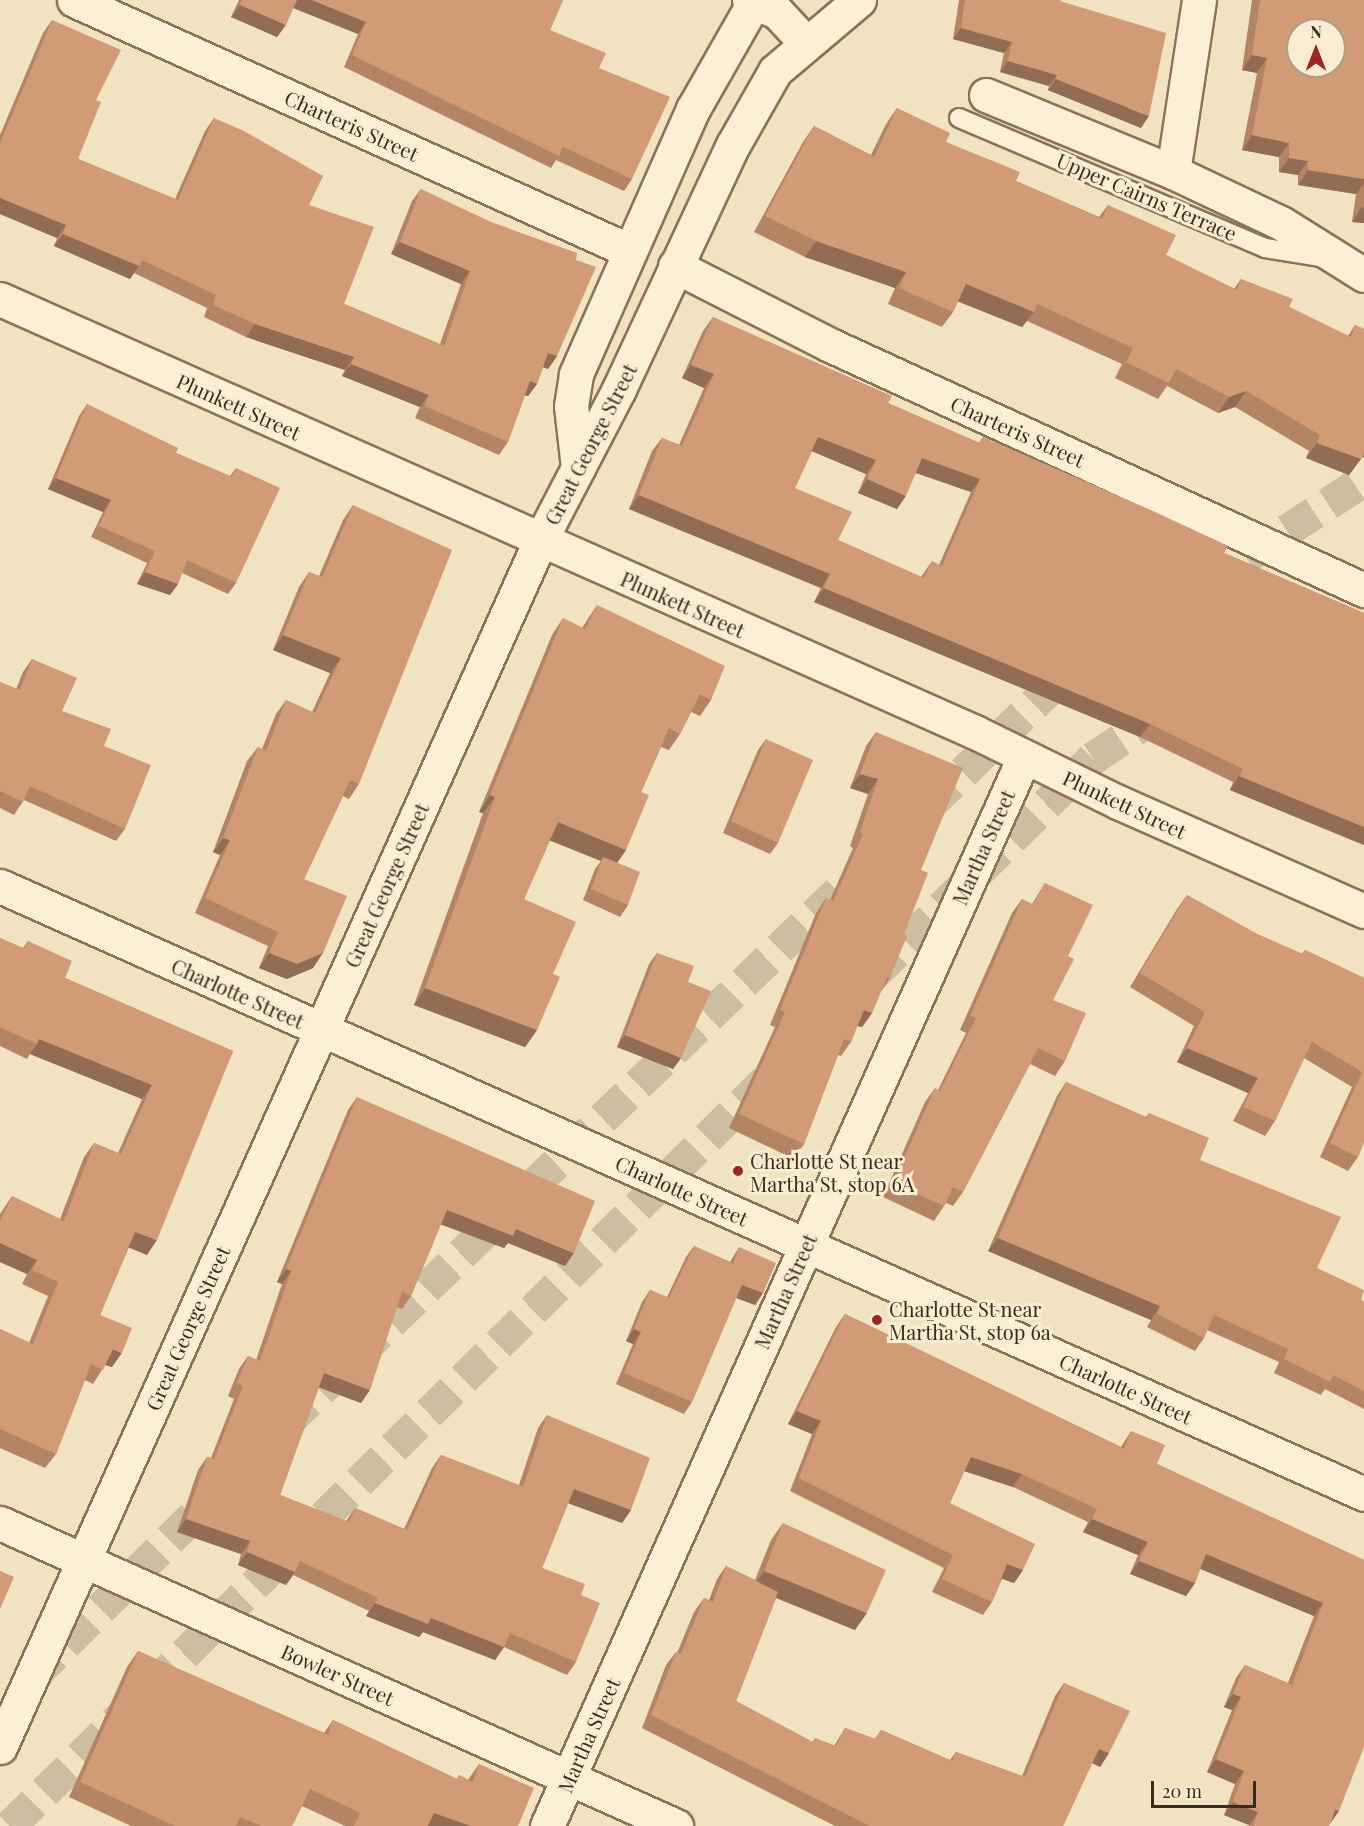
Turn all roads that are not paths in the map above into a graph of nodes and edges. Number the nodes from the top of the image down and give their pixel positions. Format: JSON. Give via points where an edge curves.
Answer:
{"nodes":[{"id":1,"x":74,"y":0,"type":"edge"},
{"id":2,"x":859,"y":0,"type":"edge"},
{"id":3,"x":1199,"y":0,"type":"edge"},
{"id":4,"x":751,"y":1,"type":"edge"},
{"id":5,"x":806,"y":43,"type":"junction"},
{"id":6,"x":986,"y":95,"type":"dead end"},
{"id":7,"x":959,"y":118,"type":"dead end"},
{"id":8,"x":1173,"y":172,"type":"junction"},
{"id":9,"x":630,"y":251,"type":"junction"},
{"id":10,"x":675,"y":266,"type":"junction"},
{"id":11,"x":1351,"y":267,"type":"edge"},
{"id":12,"x":0,"y":299,"type":"edge"},
{"id":13,"x":579,"y":468,"type":"junction"},
{"id":14,"x":540,"y":541,"type":"junction"},
{"id":15,"x":1364,"y":590,"type":"edge"},
{"id":16,"x":1024,"y":757,"type":"junction"},
{"id":17,"x":0,"y":886,"type":"edge"},
{"id":18,"x":1364,"y":911,"type":"edge"},
{"id":19,"x":321,"y":1030,"type":"junction"},
{"id":20,"x":806,"y":1246,"type":"junction"},
{"id":21,"x":1364,"y":1494,"type":"edge"},
{"id":22,"x":0,"y":1523,"type":"edge"},
{"id":23,"x":83,"y":1560,"type":"junction"},
{"id":24,"x":0,"y":1747,"type":"edge"},
{"id":25,"x":569,"y":1778,"type":"junction"},
{"id":26,"x":547,"y":1826,"type":"edge"},
{"id":27,"x":676,"y":1826,"type":"edge"}],
"edges":[{"from":1,"to":9,"type":"street","name":"Charteris Street"},
{"from":2,"to":5,"type":"street","name":"Great George Street"},
{"from":3,"to":8,"type":"street"},
{"from":4,"to":5,"type":"street","via":[[777,12]]},
{"from":4,"to":9,"type":"street","via":[[693,109]]},
{"from":5,"to":10,"type":"street","name":"Great George Street","via":[[775,71],[751,108]]},
{"from":6,"to":8,"type":"street","name":"Upper Cairns Terrace"},
{"from":7,"to":11,"type":"lane","name":"Upper Cairns Terrace","via":[[1265,248]]},
{"from":8,"to":11,"type":"street","name":"Upper Cairns Terrace","via":[[1281,223]]},
{"from":9,"to":13,"type":"street","via":[[571,391]]},
{"from":10,"to":13,"type":"street","name":"Great George Street"},
{"from":10,"to":15,"type":"street","name":"Charteris Street","via":[[830,345]]},
{"from":12,"to":14,"type":"street","name":"Plunkett Street"},
{"from":13,"to":14,"type":"street","name":"Great George Street"},
{"from":14,"to":16,"type":"street","name":"Plunkett Street"},
{"from":14,"to":19,"type":"street","name":"Great George Street"},
{"from":16,"to":18,"type":"street","name":"Plunkett Street"},
{"from":16,"to":20,"type":"street","name":"Martha Street"},
{"from":17,"to":19,"type":"street","name":"Charlotte Street"},
{"from":19,"to":20,"type":"street","name":"Charlotte Street"},
{"from":19,"to":23,"type":"street","name":"Great George Street"},
{"from":20,"to":21,"type":"street","name":"Charlotte Street"},
{"from":20,"to":25,"type":"street","name":"Martha Street"},
{"from":22,"to":23,"type":"street","name":"Bowler Street"},
{"from":23,"to":24,"type":"street","name":"Great George Street"},
{"from":23,"to":25,"type":"street","name":"Bowler Street"},
{"from":25,"to":26,"type":"street","name":"Martha Street"},
{"from":25,"to":27,"type":"street","name":"Bowler Street"}]}
